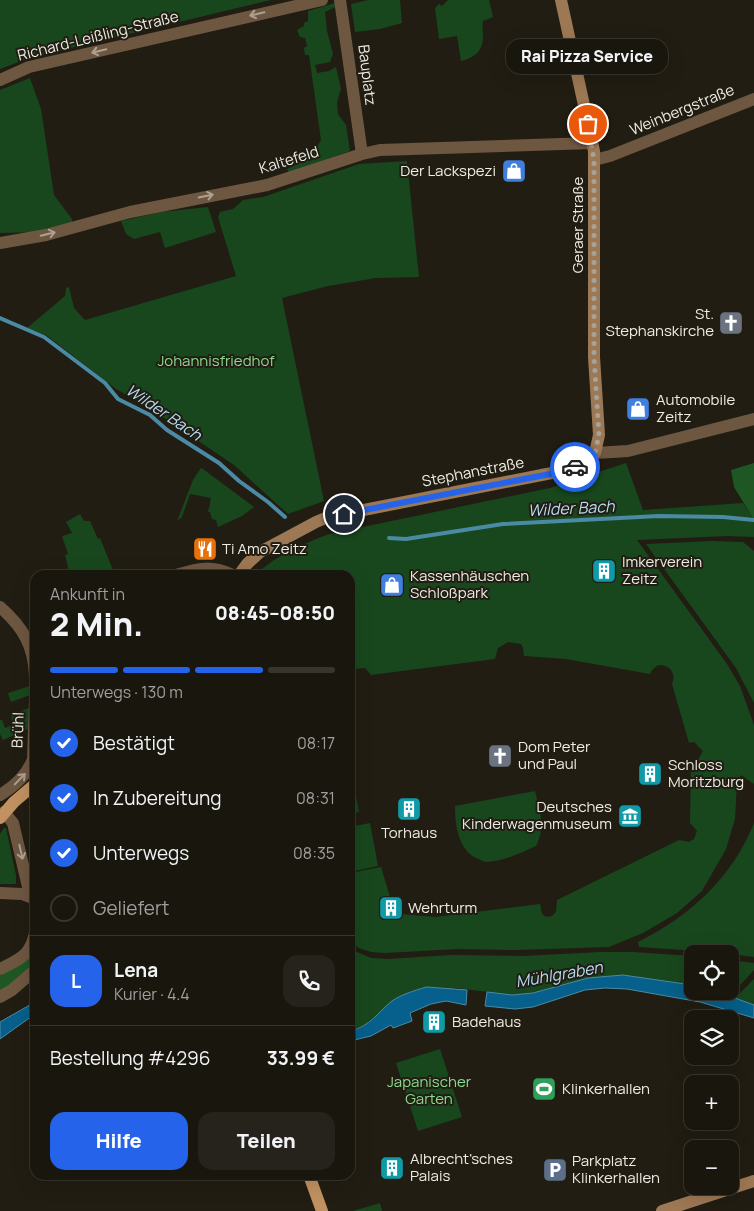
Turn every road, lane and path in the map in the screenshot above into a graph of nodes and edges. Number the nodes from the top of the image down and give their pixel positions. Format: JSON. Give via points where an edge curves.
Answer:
{"nodes":[{"id":1,"x":322,"y":0,"type":"edge"},
{"id":2,"x":340,"y":0,"type":"edge"},
{"id":3,"x":561,"y":0,"type":"edge"},
{"id":4,"x":0,"y":80,"type":"edge"},
{"id":5,"x":754,"y":99,"type":"edge"},
{"id":6,"x":592,"y":143,"type":"junction"},
{"id":7,"x":362,"y":154,"type":"junction"},
{"id":8,"x":594,"y":160,"type":"junction"},
{"id":9,"x":0,"y":243,"type":"edge"},
{"id":10,"x":754,"y":420,"type":"edge"},
{"id":11,"x":595,"y":453,"type":"junction"},
{"id":12,"x":195,"y":570,"type":"edge"},
{"id":13,"x":222,"y":570,"type":"edge"},
{"id":14,"x":243,"y":570,"type":"edge"},
{"id":15,"x":1,"y":610,"type":"edge"},
{"id":16,"x":30,"y":640,"type":"edge"},
{"id":17,"x":30,"y":767,"type":"edge"},
{"id":18,"x":30,"y":789,"type":"edge"},
{"id":19,"x":0,"y":795,"type":"edge"},
{"id":20,"x":2,"y":815,"type":"edge"},
{"id":21,"x":30,"y":889,"type":"edge"},
{"id":22,"x":0,"y":893,"type":"edge"},
{"id":23,"x":30,"y":897,"type":"edge"},
{"id":24,"x":30,"y":948,"type":"edge"},
{"id":25,"x":0,"y":969,"type":"edge"},
{"id":26,"x":30,"y":974,"type":"edge"},
{"id":27,"x":0,"y":996,"type":"edge"},
{"id":28,"x":311,"y":1180,"type":"edge"},
{"id":29,"x":754,"y":1181,"type":"edge"},
{"id":30,"x":322,"y":1211,"type":"edge"},
{"id":31,"x":662,"y":1211,"type":"edge"}],
"edges":[{"from":1,"to":4,"type":"street","name":"Richard-Leißling-Straße","one_way":true,"via":[[29,67]]},
{"from":2,"to":7,"type":"street","name":"Bauplatz"},
{"from":3,"to":6,"type":"street","name":"Geraer Straße"},
{"from":5,"to":8,"type":"street","name":"Weinbergstraße"},
{"from":6,"to":7,"type":"street","name":"Kaltefeld","via":[[380,150]]},
{"from":6,"to":8,"type":"street","name":"Geraer Straße"},
{"from":9,"to":7,"type":"street","name":"Kaltefeld","one_way":true,"via":[[46,235],[136,210],[267,185]]},
{"from":8,"to":11,"type":"street","name":"Geraer Straße","via":[[594,357],[599,435]]},
{"from":10,"to":11,"type":"street","via":[[628,451]]},
{"from":11,"to":14,"type":"street","name":"Stephanstraße","via":[[580,465],[562,471],[322,519],[260,552]]},
{"from":12,"to":13,"type":"street","via":[[206,567]]},
{"from":15,"to":16,"type":"street"},
{"from":19,"to":17,"type":"street","one_way":true,"via":[[17,783]]},
{"from":18,"to":20,"type":"main road"},
{"from":20,"to":21,"type":"street","one_way":true,"via":[[13,823]]},
{"from":22,"to":23,"type":"street"},
{"from":24,"to":25,"type":"street","via":[[22,958]]},
{"from":26,"to":27,"type":"street"},
{"from":28,"to":30,"type":"main road"},
{"from":29,"to":31,"type":"street"}]}
